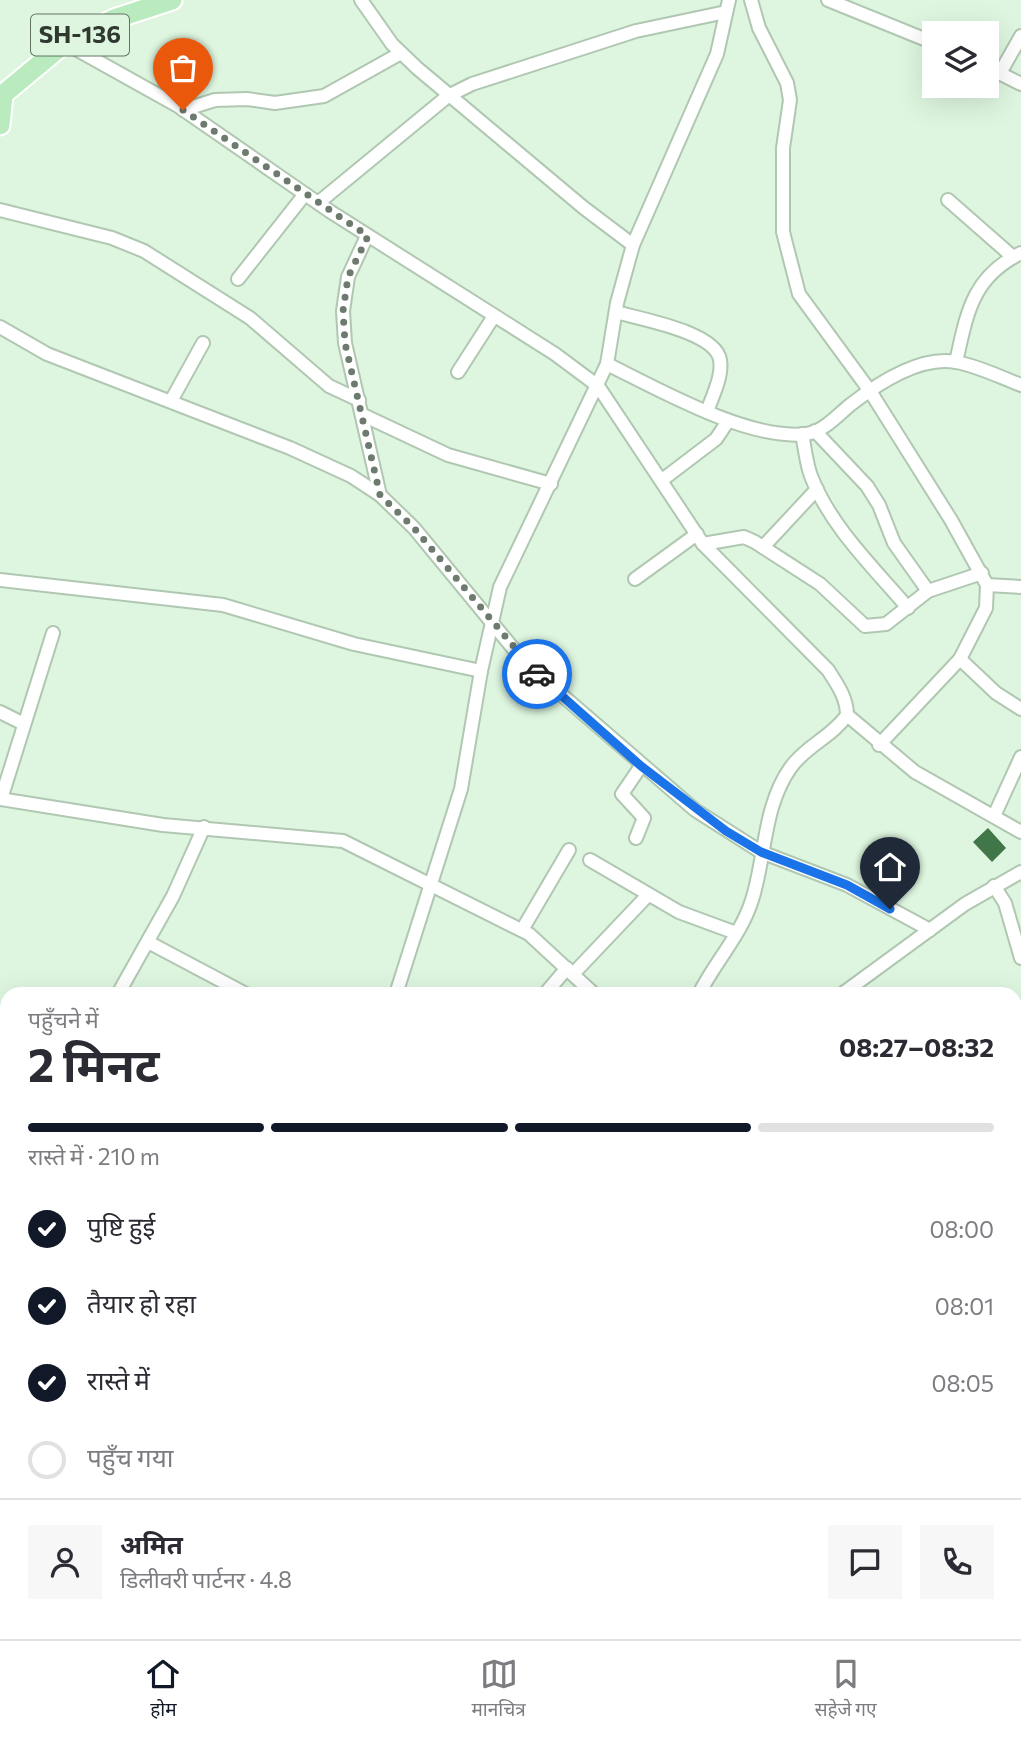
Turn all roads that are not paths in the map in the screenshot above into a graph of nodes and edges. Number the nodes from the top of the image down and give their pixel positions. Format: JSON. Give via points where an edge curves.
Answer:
{"nodes":[{"id":1,"x":172,"y":0,"type":"edge"},
{"id":2,"x":361,"y":0,"type":"edge"},
{"id":3,"x":751,"y":0,"type":"edge"},
{"id":4,"x":828,"y":0,"type":"edge"},
{"id":5,"x":727,"y":6,"type":"edge"},
{"id":6,"x":1021,"y":36,"type":"edge"},
{"id":7,"x":922,"y":38,"type":"edge"},
{"id":8,"x":65,"y":43,"type":"junction"},
{"id":9,"x":401,"y":53,"type":"junction"},
{"id":10,"x":1000,"y":73,"type":"joint"},
{"id":11,"x":1021,"y":84,"type":"edge"},
{"id":12,"x":448,"y":96,"type":"junction"},
{"id":13,"x":2,"y":97,"type":"edge"},
{"id":14,"x":183,"y":110,"type":"junction"},
{"id":15,"x":0,"y":123,"type":"edge"},
{"id":16,"x":305,"y":194,"type":"junction"},
{"id":17,"x":948,"y":200,"type":"dead end"},
{"id":18,"x":318,"y":203,"type":"junction"},
{"id":19,"x":0,"y":210,"type":"edge"},
{"id":20,"x":368,"y":236,"type":"junction"},
{"id":21,"x":633,"y":244,"type":"junction"},
{"id":22,"x":1017,"y":255,"type":"edge"},
{"id":23,"x":238,"y":279,"type":"dead end"},
{"id":24,"x":616,"y":312,"type":"junction"},
{"id":25,"x":494,"y":316,"type":"junction"},
{"id":26,"x":0,"y":327,"type":"edge"},
{"id":27,"x":203,"y":343,"type":"dead end"},
{"id":28,"x":956,"y":362,"type":"junction"},
{"id":29,"x":607,"y":364,"type":"junction"},
{"id":30,"x":458,"y":372,"type":"dead end"},
{"id":31,"x":1021,"y":385,"type":"edge"},
{"id":32,"x":598,"y":386,"type":"junction"},
{"id":33,"x":870,"y":391,"type":"junction"},
{"id":34,"x":359,"y":400,"type":"junction"},
{"id":35,"x":171,"y":401,"type":"junction"},
{"id":36,"x":707,"y":412,"type":"junction"},
{"id":37,"x":363,"y":415,"type":"junction"},
{"id":38,"x":728,"y":421,"type":"junction"},
{"id":39,"x":808,"y":432,"type":"junction"},
{"id":40,"x":662,"y":480,"type":"junction"},
{"id":41,"x":551,"y":484,"type":"junction"},
{"id":42,"x":817,"y":489,"type":"junction"},
{"id":43,"x":380,"y":495,"type":"junction"},
{"id":44,"x":700,"y":539,"type":"junction"},
{"id":45,"x":763,"y":547,"type":"junction"},
{"id":46,"x":635,"y":579,"type":"dead end"},
{"id":47,"x":984,"y":579,"type":"junction"},
{"id":48,"x":0,"y":580,"type":"edge"},
{"id":49,"x":1021,"y":587,"type":"edge"},
{"id":50,"x":928,"y":591,"type":"junction"},
{"id":51,"x":908,"y":608,"type":"junction"},
{"id":52,"x":492,"y":620,"type":"junction"},
{"id":53,"x":53,"y":633,"type":"dead end"},
{"id":54,"x":960,"y":659,"type":"junction"},
{"id":55,"x":481,"y":671,"type":"junction"},
{"id":56,"x":1021,"y":709,"type":"edge"},
{"id":57,"x":0,"y":712,"type":"edge"},
{"id":58,"x":847,"y":715,"type":"junction"},
{"id":59,"x":24,"y":724,"type":"junction"},
{"id":60,"x":879,"y":745,"type":"junction"},
{"id":61,"x":1021,"y":757,"type":"edge"},
{"id":62,"x":641,"y":766,"type":"junction"},
{"id":63,"x":1,"y":799,"type":"edge"},
{"id":64,"x":995,"y":816,"type":"junction"},
{"id":65,"x":204,"y":827,"type":"junction"},
{"id":66,"x":1021,"y":832,"type":"edge"},
{"id":67,"x":636,"y":838,"type":"dead end"},
{"id":68,"x":569,"y":850,"type":"dead end"},
{"id":69,"x":761,"y":852,"type":"junction"},
{"id":70,"x":590,"y":860,"type":"dead end"},
{"id":71,"x":1021,"y":872,"type":"edge"},
{"id":72,"x":429,"y":883,"type":"junction"},
{"id":73,"x":994,"y":886,"type":"junction"},
{"id":74,"x":648,"y":895,"type":"junction"},
{"id":75,"x":522,"y":930,"type":"junction"},
{"id":76,"x":930,"y":930,"type":"junction"},
{"id":77,"x":736,"y":933,"type":"junction"},
{"id":78,"x":148,"y":942,"type":"junction"},
{"id":79,"x":1021,"y":958,"type":"edge"},
{"id":80,"x":570,"y":971,"type":"junction"},
{"id":81,"x":122,"y":987,"type":"edge"},
{"id":82,"x":233,"y":987,"type":"edge"},
{"id":83,"x":398,"y":987,"type":"edge"},
{"id":84,"x":553,"y":987,"type":"edge"},
{"id":85,"x":587,"y":987,"type":"edge"},
{"id":86,"x":703,"y":987,"type":"edge"},
{"id":87,"x":852,"y":987,"type":"edge"}],
"edges":[{"from":1,"to":8,"type":"main road","number":"SH-136","via":[[114,19]]},
{"from":2,"to":9,"type":"street"},
{"from":3,"to":33,"type":"street","via":[[790,100],[783,148],[783,232],[790,265],[809,312]]},
{"from":4,"to":7,"type":"street"},
{"from":5,"to":12,"type":"street","via":[[472,83]]},
{"from":5,"to":21,"type":"street","via":[[717,54]]},
{"from":6,"to":10,"type":"street"},
{"from":8,"to":13,"type":"main road","number":"SH-136"},
{"from":8,"to":14,"type":"street"},
{"from":9,"to":12,"type":"street"},
{"from":9,"to":14,"type":"street","via":[[324,96],[275,103],[215,100]]},
{"from":10,"to":11,"type":"street"},
{"from":12,"to":18,"type":"street"},
{"from":12,"to":21,"type":"street"},
{"from":13,"to":15,"type":"main road","number":"SH-136"},
{"from":14,"to":16,"type":"street"},
{"from":16,"to":18,"type":"street"},
{"from":16,"to":23,"type":"street"},
{"from":17,"to":22,"type":"street"},
{"from":18,"to":20,"type":"street"},
{"from":19,"to":34,"type":"street","via":[[112,237],[144,251],[250,318],[328,386]]},
{"from":20,"to":25,"type":"street"},
{"from":20,"to":34,"type":"street","via":[[348,277],[343,311],[345,343]]},
{"from":21,"to":24,"type":"street"},
{"from":22,"to":28,"type":"street","via":[[989,275],[968,306]]},
{"from":24,"to":29,"type":"street"},
{"from":24,"to":36,"type":"street","via":[[690,334],[715,347],[720,371]]},
{"from":25,"to":30,"type":"street"},
{"from":25,"to":32,"type":"street"},
{"from":26,"to":35,"type":"street","via":[[47,354]]},
{"from":27,"to":35,"type":"street"},
{"from":28,"to":31,"type":"street"},
{"from":28,"to":33,"type":"street","via":[[933,360]]},
{"from":29,"to":32,"type":"street"},
{"from":29,"to":36,"type":"street"},
{"from":32,"to":40,"type":"street"},
{"from":32,"to":41,"type":"street"},
{"from":33,"to":39,"type":"street"},
{"from":33,"to":47,"type":"street"},
{"from":34,"to":37,"type":"street"},
{"from":35,"to":43,"type":"street","via":[[290,448]]},
{"from":36,"to":38,"type":"street"},
{"from":37,"to":41,"type":"street","via":[[448,455]]},
{"from":37,"to":43,"type":"street"},
{"from":38,"to":39,"type":"street"},
{"from":38,"to":40,"type":"street","via":[[716,439]]},
{"from":39,"to":42,"type":"street"},
{"from":39,"to":50,"type":"street","via":[[867,486],[894,543]]},
{"from":40,"to":44,"type":"street"},
{"from":41,"to":52,"type":"street","via":[[505,576]]},
{"from":42,"to":45,"type":"street"},
{"from":42,"to":51,"type":"street","via":[[842,530]]},
{"from":43,"to":52,"type":"street"},
{"from":44,"to":45,"type":"street","via":[[744,537]]},
{"from":44,"to":46,"type":"street"},
{"from":44,"to":58,"type":"street","via":[[828,670],[840,688]]},
{"from":45,"to":51,"type":"street","via":[[820,584],[865,625],[886,624]]},
{"from":47,"to":49,"type":"street"},
{"from":47,"to":50,"type":"street"},
{"from":47,"to":54,"type":"street","via":[[986,608]]},
{"from":48,"to":55,"type":"street","via":[[223,605],[354,644]]},
{"from":50,"to":51,"type":"street"},
{"from":52,"to":55,"type":"street"},
{"from":52,"to":62,"type":"street","via":[[526,664]]},
{"from":53,"to":59,"type":"street"},
{"from":54,"to":56,"type":"street"},
{"from":54,"to":60,"type":"street"},
{"from":55,"to":72,"type":"street","via":[[461,789]]},
{"from":57,"to":59,"type":"street"},
{"from":58,"to":60,"type":"street"},
{"from":58,"to":69,"type":"street","via":[[792,765],[773,806]]},
{"from":59,"to":63,"type":"street"},
{"from":60,"to":64,"type":"street","via":[[915,772]]},
{"from":61,"to":64,"type":"street"},
{"from":62,"to":67,"type":"street","via":[[622,794],[644,818]]},
{"from":62,"to":69,"type":"street","via":[[695,810]]},
{"from":63,"to":65,"type":"street","via":[[163,825]]},
{"from":64,"to":66,"type":"street"},
{"from":65,"to":72,"type":"street","via":[[343,841]]},
{"from":65,"to":78,"type":"street"},
{"from":68,"to":75,"type":"street"},
{"from":69,"to":76,"type":"street","via":[[847,885]]},
{"from":69,"to":77,"type":"street","via":[[753,897]]},
{"from":70,"to":74,"type":"street"},
{"from":71,"to":73,"type":"street"},
{"from":72,"to":75,"type":"street"},
{"from":72,"to":83,"type":"street"},
{"from":73,"to":76,"type":"street"},
{"from":73,"to":79,"type":"street","via":[[1005,903]]},
{"from":74,"to":77,"type":"street"},
{"from":74,"to":80,"type":"street"},
{"from":75,"to":80,"type":"street"},
{"from":76,"to":87,"type":"street"},
{"from":77,"to":86,"type":"street"},
{"from":78,"to":81,"type":"street"},
{"from":78,"to":82,"type":"street"},
{"from":80,"to":84,"type":"street"},
{"from":80,"to":85,"type":"street"}]}
